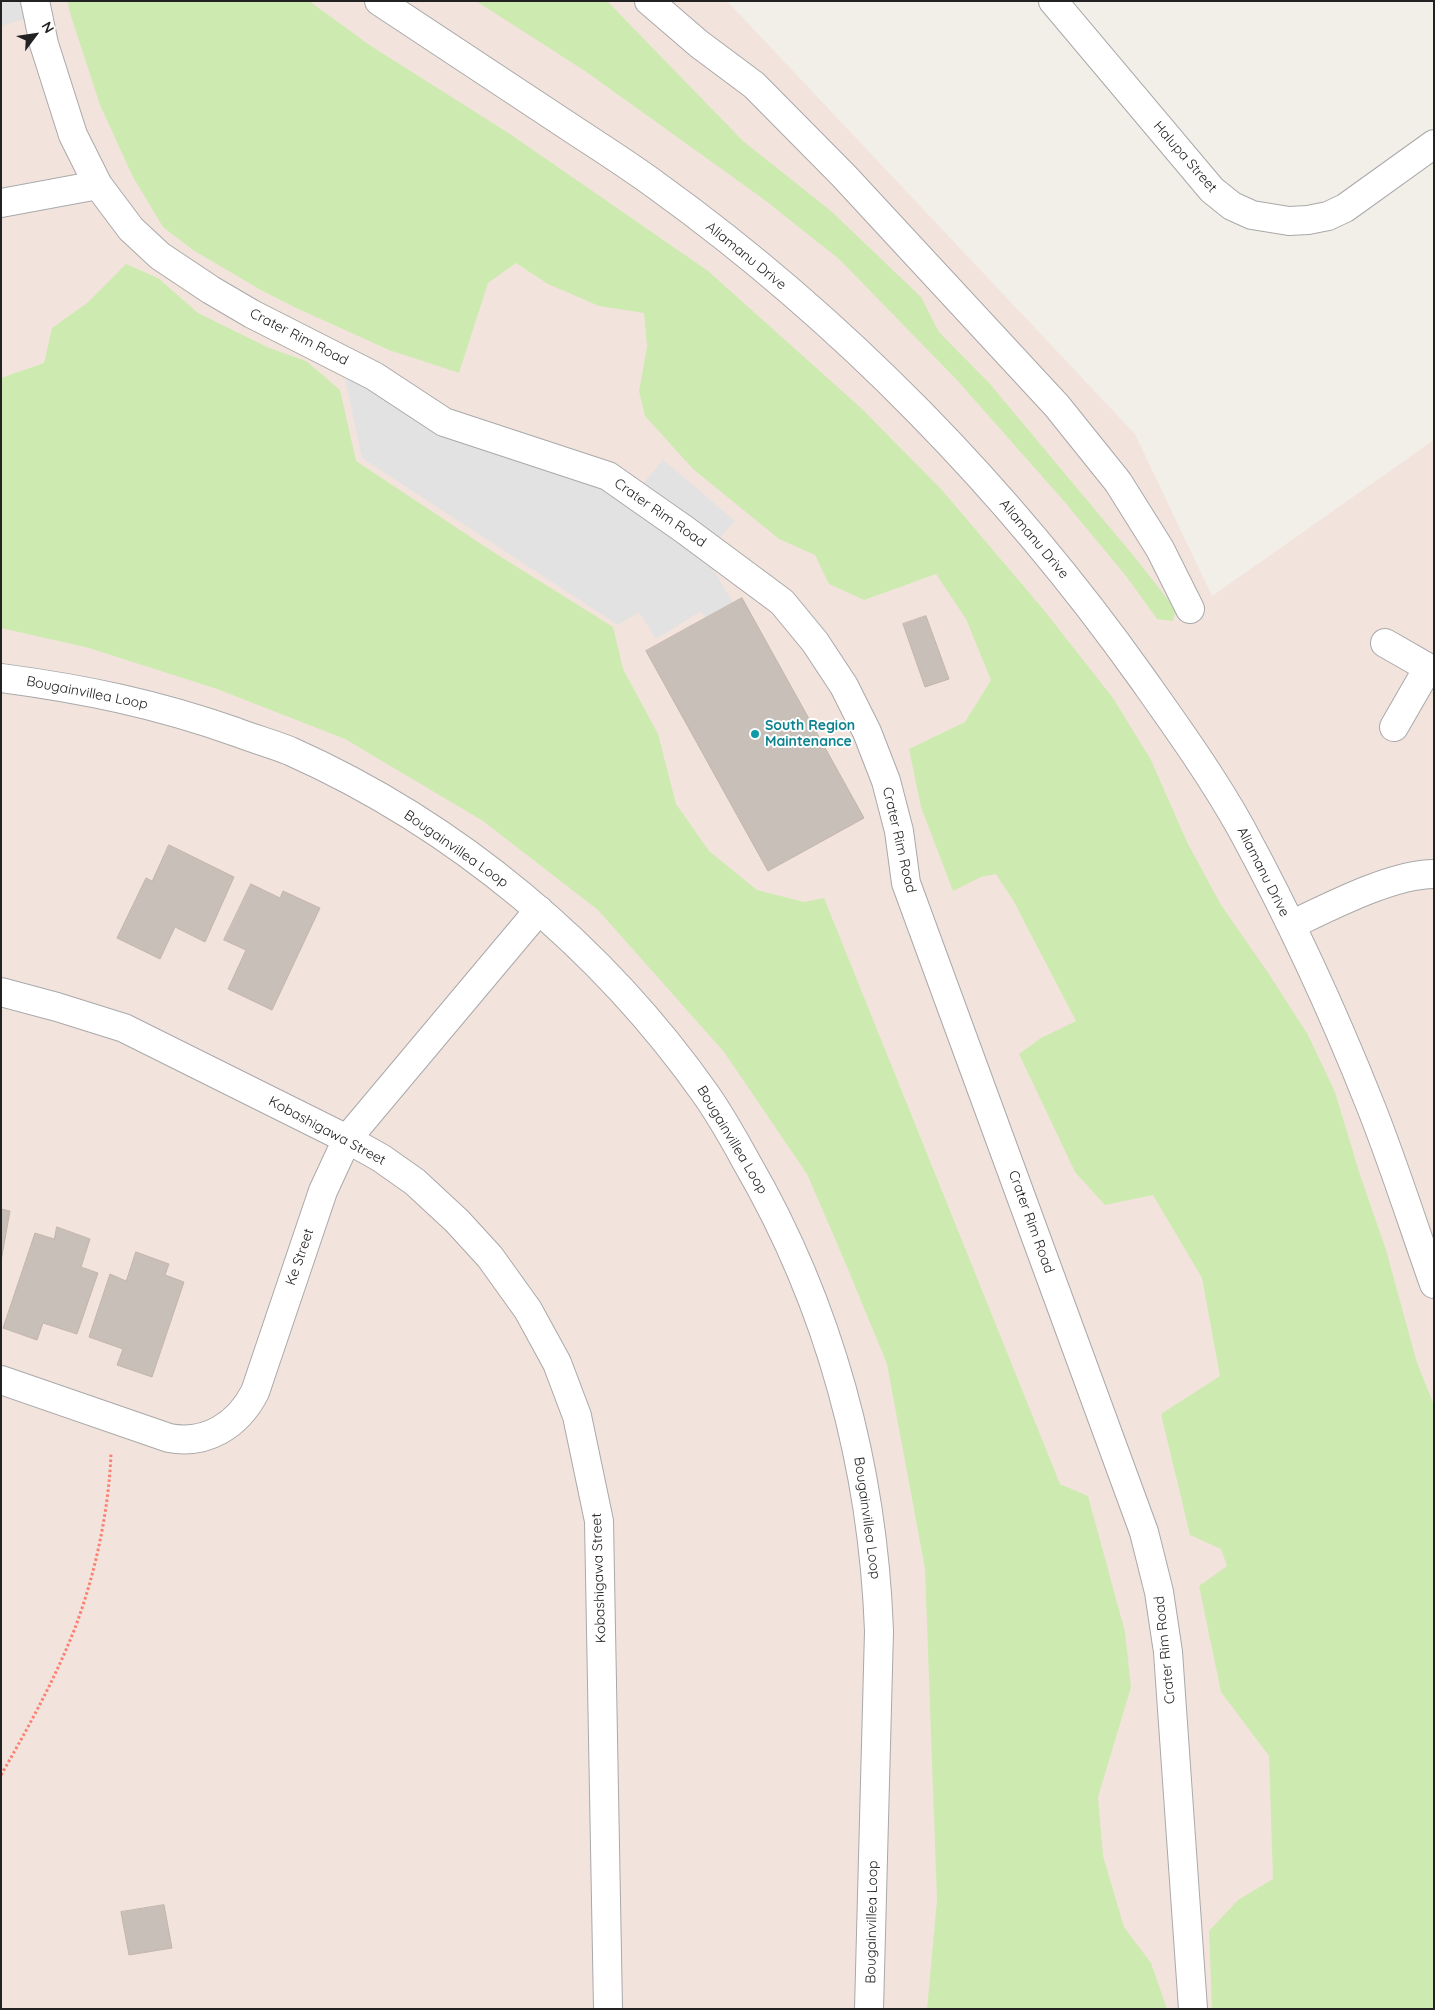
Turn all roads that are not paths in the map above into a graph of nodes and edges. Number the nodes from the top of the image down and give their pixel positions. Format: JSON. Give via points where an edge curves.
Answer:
{"nodes":[{"id":1,"x":35,"y":1,"type":"edge"},
{"id":2,"x":379,"y":1,"type":"edge"},
{"id":3,"x":649,"y":1,"type":"edge"},
{"id":4,"x":1053,"y":1,"type":"edge"},
{"id":5,"x":1434,"y":144,"type":"edge"},
{"id":6,"x":98,"y":185,"type":"junction"},
{"id":7,"x":1,"y":203,"type":"edge"},
{"id":8,"x":1190,"y":609,"type":"dead end"},
{"id":9,"x":1385,"y":643,"type":"dead end"},
{"id":10,"x":1431,"y":670,"type":"edge"},
{"id":11,"x":1,"y":678,"type":"edge"},
{"id":12,"x":1394,"y":726,"type":"dead end"},
{"id":13,"x":1434,"y":874,"type":"edge"},
{"id":14,"x":539,"y":910,"type":"junction"},
{"id":15,"x":1291,"y":925,"type":"junction"},
{"id":16,"x":1,"y":992,"type":"edge"},
{"id":17,"x":346,"y":1139,"type":"junction"},
{"id":18,"x":1434,"y":1284,"type":"edge"},
{"id":19,"x":1,"y":1380,"type":"edge"},
{"id":20,"x":608,"y":2009,"type":"edge"},
{"id":21,"x":869,"y":2009,"type":"edge"},
{"id":22,"x":1193,"y":2009,"type":"edge"}],
"edges":[{"from":1,"to":6,"type":"street","name":"Crater Rim Road","via":[[44,44],[74,136]]},
{"from":2,"to":15,"type":"street","name":"Aliamanu Drive","via":[[650,181],[719,234],[792,293],[949,443],[998,496],[1107,629],[1176,725],[1239,824]]},
{"from":3,"to":8,"type":"street","via":[[754,85],[844,176],[1057,406],[1118,482],[1160,549]]},
{"from":4,"to":5,"type":"street","name":"Halupa Street","via":[[1212,190],[1232,206],[1252,215],[1289,221],[1328,216],[1360,198]]},
{"from":6,"to":7,"type":"street"},
{"from":6,"to":22,"type":"street","name":"Crater Rim Road","via":[[131,229],[160,256],[252,314],[374,376],[444,422],[608,476],[782,602],[815,642],[844,686],[868,732],[886,781],[899,831],[906,883],[1144,1532],[1159,1592],[1168,1652]]},
{"from":9,"to":10,"type":"street"},
{"from":10,"to":12,"type":"street"},
{"from":11,"to":14,"type":"street","name":"Bougainvillea Loop","via":[[118,697],[182,714],[288,751],[405,812],[459,848]]},
{"from":13,"to":15,"type":"street","via":[[1391,881]]},
{"from":14,"to":17,"type":"street","name":"Ke Street"},
{"from":14,"to":21,"type":"street","name":"Bougainvillea Loop","via":[[618,985],[709,1098],[771,1205],[795,1257],[837,1370],[864,1480],[877,1583],[879,1631]]},
{"from":15,"to":18,"type":"street","name":"Aliamanu Drive","via":[[1373,1110]]},
{"from":16,"to":17,"type":"street","name":"Kobashigawa Street","via":[[124,1028]]},
{"from":17,"to":19,"type":"street","name":"Ke Street","via":[[322,1191],[255,1392],[241,1414],[228,1426],[204,1437],[169,1438]]},
{"from":17,"to":20,"type":"street","name":"Kobashigawa Street","via":[[416,1182],[490,1257],[528,1310],[557,1363],[577,1416],[599,1521]]}]}
